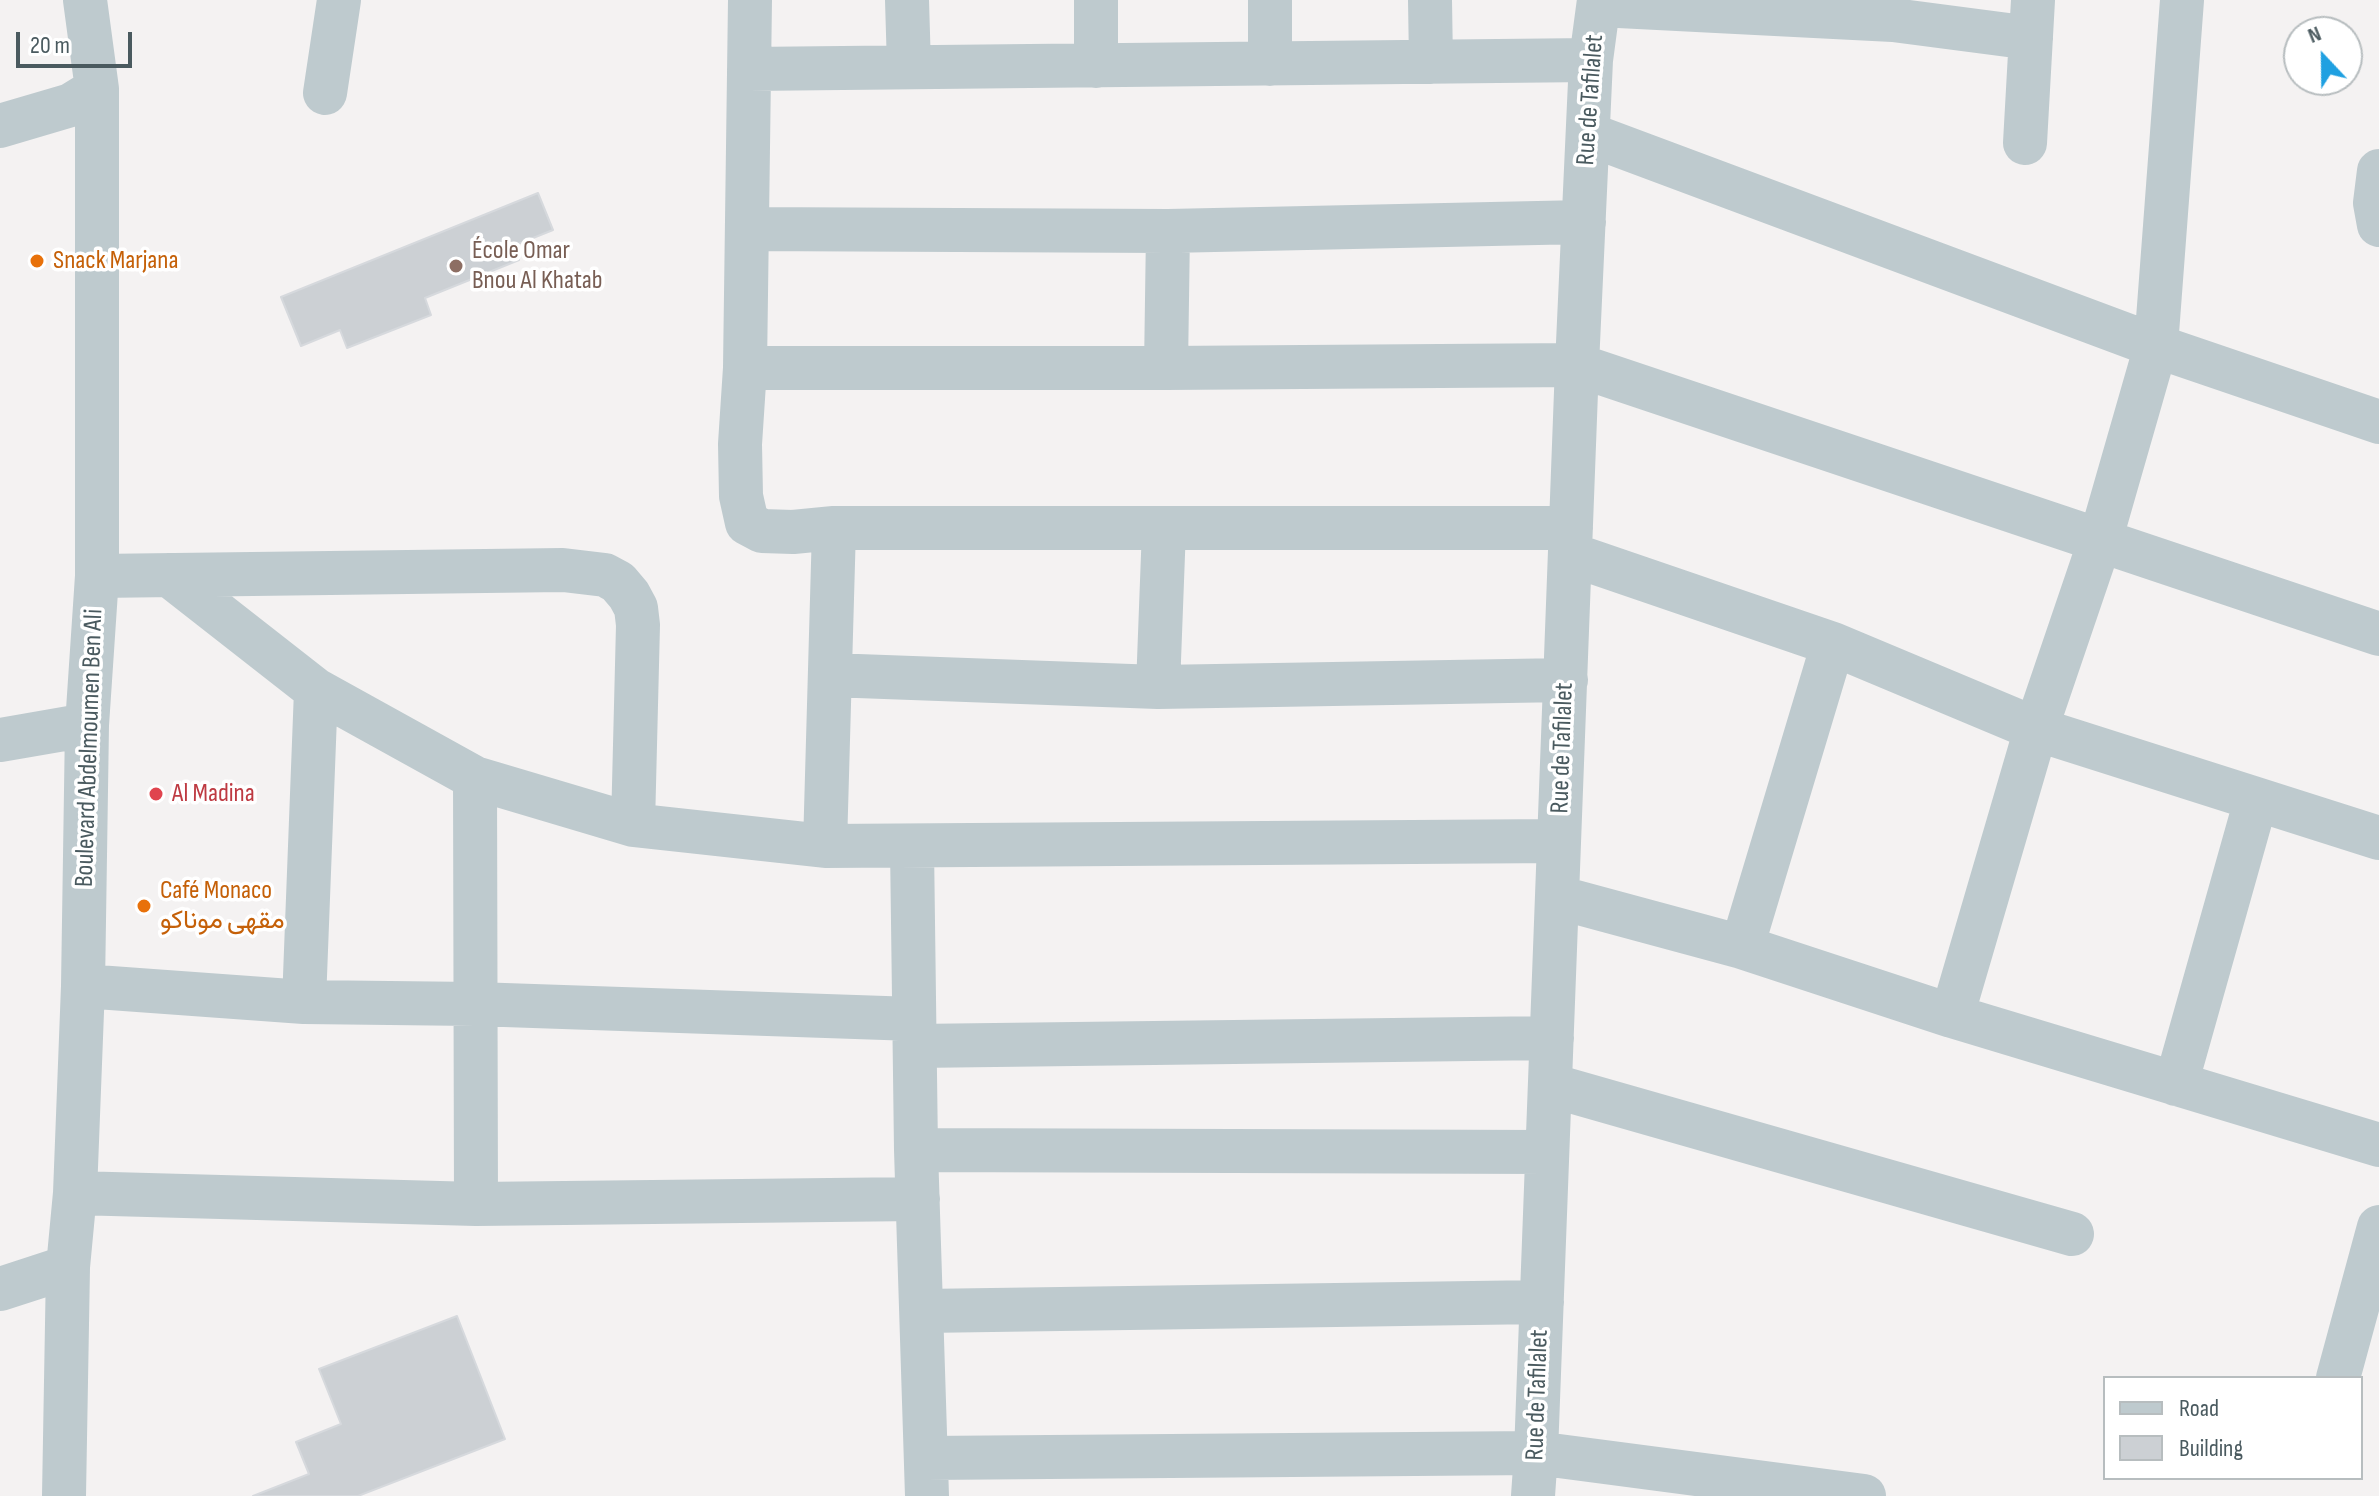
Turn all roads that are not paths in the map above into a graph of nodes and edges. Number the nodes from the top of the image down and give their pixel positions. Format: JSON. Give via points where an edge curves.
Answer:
{"nodes":[{"id":1,"x":85,"y":0,"type":"edge"},
{"id":2,"x":339,"y":0,"type":"edge"},
{"id":3,"x":750,"y":0,"type":"edge"},
{"id":4,"x":907,"y":0,"type":"edge"},
{"id":5,"x":1096,"y":0,"type":"edge"},
{"id":6,"x":1270,"y":0,"type":"edge"},
{"id":7,"x":1430,"y":0,"type":"edge"},
{"id":8,"x":2182,"y":0,"type":"edge"},
{"id":9,"x":1599,"y":2,"type":"edge"},
{"id":10,"x":2032,"y":19,"type":"edge"},
{"id":11,"x":1591,"y":60,"type":"junction"},
{"id":12,"x":1431,"y":62,"type":"junction"},
{"id":13,"x":1270,"y":64,"type":"junction"},
{"id":14,"x":1096,"y":66,"type":"junction"},
{"id":15,"x":909,"y":67,"type":"junction"},
{"id":16,"x":749,"y":69,"type":"junction"},
{"id":17,"x":97,"y":89,"type":"junction"},
{"id":18,"x":325,"y":93,"type":"dead end"},
{"id":19,"x":0,"y":126,"type":"edge"},
{"id":20,"x":1588,"y":134,"type":"junction"},
{"id":21,"x":2025,"y":143,"type":"dead end"},
{"id":22,"x":2379,"y":171,"type":"edge"},
{"id":23,"x":1584,"y":222,"type":"junction"},
{"id":24,"x":2379,"y":225,"type":"edge"},
{"id":25,"x":747,"y":229,"type":"junction"},
{"id":26,"x":1168,"y":231,"type":"junction"},
{"id":27,"x":2156,"y":346,"type":"junction"},
{"id":28,"x":1577,"y":365,"type":"junction"},
{"id":29,"x":745,"y":368,"type":"junction"},
{"id":30,"x":1166,"y":368,"type":"junction"},
{"id":31,"x":2379,"y":422,"type":"edge"},
{"id":32,"x":834,"y":528,"type":"junction"},
{"id":33,"x":1164,"y":528,"type":"junction"},
{"id":34,"x":1571,"y":541,"type":"junction"},
{"id":35,"x":2100,"y":541,"type":"junction"},
{"id":36,"x":169,"y":575,"type":"junction"},
{"id":37,"x":97,"y":576,"type":"junction"},
{"id":38,"x":2379,"y":634,"type":"edge"},
{"id":39,"x":1833,"y":644,"type":"junction"},
{"id":40,"x":830,"y":675,"type":"junction"},
{"id":41,"x":1566,"y":680,"type":"junction"},
{"id":42,"x":1158,"y":687,"type":"junction"},
{"id":43,"x":316,"y":690,"type":"junction"},
{"id":44,"x":87,"y":725,"type":"junction"},
{"id":45,"x":2036,"y":729,"type":"junction"},
{"id":46,"x":0,"y":740,"type":"edge"},
{"id":47,"x":475,"y":778,"type":"junction"},
{"id":48,"x":2256,"y":800,"type":"junction"},
{"id":49,"x":633,"y":825,"type":"junction"},
{"id":50,"x":2379,"y":838,"type":"edge"},
{"id":51,"x":1559,"y":841,"type":"junction"},
{"id":52,"x":825,"y":846,"type":"junction"},
{"id":53,"x":912,"y":846,"type":"junction"},
{"id":54,"x":1557,"y":897,"type":"junction"},
{"id":55,"x":1742,"y":947,"type":"junction"},
{"id":56,"x":83,"y":986,"type":"junction"},
{"id":57,"x":304,"y":1002,"type":"junction"},
{"id":58,"x":475,"y":1004,"type":"junction"},
{"id":59,"x":1952,"y":1016,"type":"junction"},
{"id":60,"x":914,"y":1032,"type":"junction"},
{"id":61,"x":1552,"y":1038,"type":"junction"},
{"id":62,"x":2176,"y":1084,"type":"junction"},
{"id":63,"x":1550,"y":1085,"type":"junction"},
{"id":64,"x":2379,"y":1145,"type":"edge"},
{"id":65,"x":916,"y":1150,"type":"junction"},
{"id":66,"x":1547,"y":1152,"type":"junction"},
{"id":67,"x":75,"y":1193,"type":"junction"},
{"id":68,"x":918,"y":1199,"type":"junction"},
{"id":69,"x":476,"y":1204,"type":"junction"},
{"id":70,"x":2379,"y":1227,"type":"edge"},
{"id":71,"x":2072,"y":1234,"type":"dead end"},
{"id":72,"x":68,"y":1267,"type":"junction"},
{"id":73,"x":0,"y":1289,"type":"edge"},
{"id":74,"x":1542,"y":1302,"type":"junction"},
{"id":75,"x":923,"y":1311,"type":"junction"},
{"id":76,"x":2339,"y":1376,"type":"edge"},
{"id":77,"x":1536,"y":1453,"type":"junction"},
{"id":78,"x":927,"y":1477,"type":"edge"},
{"id":79,"x":64,"y":1496,"type":"edge"},
{"id":80,"x":1533,"y":1496,"type":"edge"},
{"id":81,"x":1864,"y":1496,"type":"edge"}],
"edges":[{"from":1,"to":17,"type":"street","name":"Boulevard Abdelmoumen Ben Ali"},
{"from":2,"to":18,"type":"street"},
{"from":3,"to":16,"type":"street"},
{"from":4,"to":15,"type":"street"},
{"from":5,"to":14,"type":"street"},
{"from":6,"to":13,"type":"street"},
{"from":7,"to":12,"type":"street"},
{"from":8,"to":27,"type":"street"},
{"from":9,"to":10,"type":"street","via":[[1893,20]]},
{"from":9,"to":11,"type":"street","name":"Rue de Tafilalet"},
{"from":10,"to":21,"type":"street"},
{"from":11,"to":12,"type":"street"},
{"from":11,"to":20,"type":"street","name":"Rue de Tafilalet"},
{"from":12,"to":13,"type":"street"},
{"from":13,"to":14,"type":"street"},
{"from":14,"to":15,"type":"street"},
{"from":15,"to":16,"type":"street"},
{"from":16,"to":25,"type":"street"},
{"from":17,"to":19,"type":"street","via":[[71,105]]},
{"from":17,"to":37,"type":"street","name":"Boulevard Abdelmoumen Ben Ali"},
{"from":20,"to":23,"type":"street","name":"Rue de Tafilalet"},
{"from":20,"to":27,"type":"street"},
{"from":22,"to":24,"type":"street"},
{"from":23,"to":26,"type":"street"},
{"from":23,"to":28,"type":"street","name":"Rue de Tafilalet"},
{"from":25,"to":26,"type":"street"},
{"from":25,"to":29,"type":"street"},
{"from":26,"to":30,"type":"street"},
{"from":27,"to":31,"type":"street"},
{"from":27,"to":35,"type":"street"},
{"from":28,"to":30,"type":"street"},
{"from":28,"to":34,"type":"street","name":"Rue de Tafilalet"},
{"from":28,"to":35,"type":"street"},
{"from":29,"to":30,"type":"street"},
{"from":29,"to":32,"type":"street","via":[[740,444],[747,523],[762,531]]},
{"from":32,"to":33,"type":"street"},
{"from":32,"to":40,"type":"street"},
{"from":33,"to":34,"type":"street"},
{"from":33,"to":42,"type":"street"},
{"from":34,"to":39,"type":"street"},
{"from":34,"to":41,"type":"street","name":"Rue de Tafilalet"},
{"from":35,"to":38,"type":"street"},
{"from":35,"to":45,"type":"street"},
{"from":36,"to":37,"type":"street"},
{"from":36,"to":43,"type":"street"},
{"from":36,"to":49,"type":"street","via":[[563,570],[605,575],[618,582],[636,608],[638,625]]},
{"from":37,"to":44,"type":"street","name":"Boulevard Abdelmoumen Ben Ali"},
{"from":39,"to":45,"type":"street"},
{"from":39,"to":55,"type":"street"},
{"from":40,"to":42,"type":"street"},
{"from":40,"to":52,"type":"street"},
{"from":41,"to":42,"type":"street"},
{"from":41,"to":51,"type":"street","name":"Rue de Tafilalet"},
{"from":43,"to":47,"type":"street"},
{"from":43,"to":57,"type":"street"},
{"from":44,"to":46,"type":"street"},
{"from":44,"to":56,"type":"street","name":"Boulevard Abdelmoumen Ben Ali"},
{"from":45,"to":48,"type":"street"},
{"from":45,"to":59,"type":"street"},
{"from":47,"to":49,"type":"street"},
{"from":47,"to":58,"type":"street"},
{"from":48,"to":50,"type":"street"},
{"from":48,"to":62,"type":"street"},
{"from":49,"to":52,"type":"street"},
{"from":51,"to":53,"type":"street"},
{"from":51,"to":54,"type":"street","name":"Rue de Tafilalet"},
{"from":52,"to":53,"type":"street"},
{"from":53,"to":60,"type":"street"},
{"from":54,"to":55,"type":"street"},
{"from":54,"to":61,"type":"street","name":"Rue de Tafilalet"},
{"from":55,"to":59,"type":"street"},
{"from":56,"to":57,"type":"street"},
{"from":56,"to":67,"type":"street","name":"Boulevard Abdelmoumen Ben Ali"},
{"from":57,"to":58,"type":"street"},
{"from":58,"to":60,"type":"street"},
{"from":58,"to":69,"type":"street"},
{"from":59,"to":62,"type":"street"},
{"from":60,"to":61,"type":"street"},
{"from":60,"to":65,"type":"street"},
{"from":61,"to":63,"type":"street","name":"Rue de Tafilalet"},
{"from":62,"to":64,"type":"street"},
{"from":63,"to":66,"type":"street","name":"Rue de Tafilalet"},
{"from":63,"to":71,"type":"street"},
{"from":65,"to":66,"type":"street"},
{"from":65,"to":68,"type":"street"},
{"from":66,"to":74,"type":"street","name":"Rue de Tafilalet"},
{"from":67,"to":69,"type":"street"},
{"from":67,"to":72,"type":"street","name":"Boulevard Abdelmoumen Ben Ali"},
{"from":68,"to":69,"type":"street"},
{"from":68,"to":75,"type":"street"},
{"from":70,"to":76,"type":"street"},
{"from":72,"to":73,"type":"street"},
{"from":72,"to":79,"type":"street","name":"Boulevard Abdelmoumen Ben Ali"},
{"from":74,"to":75,"type":"street"},
{"from":74,"to":77,"type":"street","name":"Rue de Tafilalet"},
{"from":75,"to":78,"type":"street"},
{"from":77,"to":78,"type":"street"},
{"from":77,"to":80,"type":"street","name":"Rue de Tafilalet"},
{"from":77,"to":81,"type":"street"}]}
